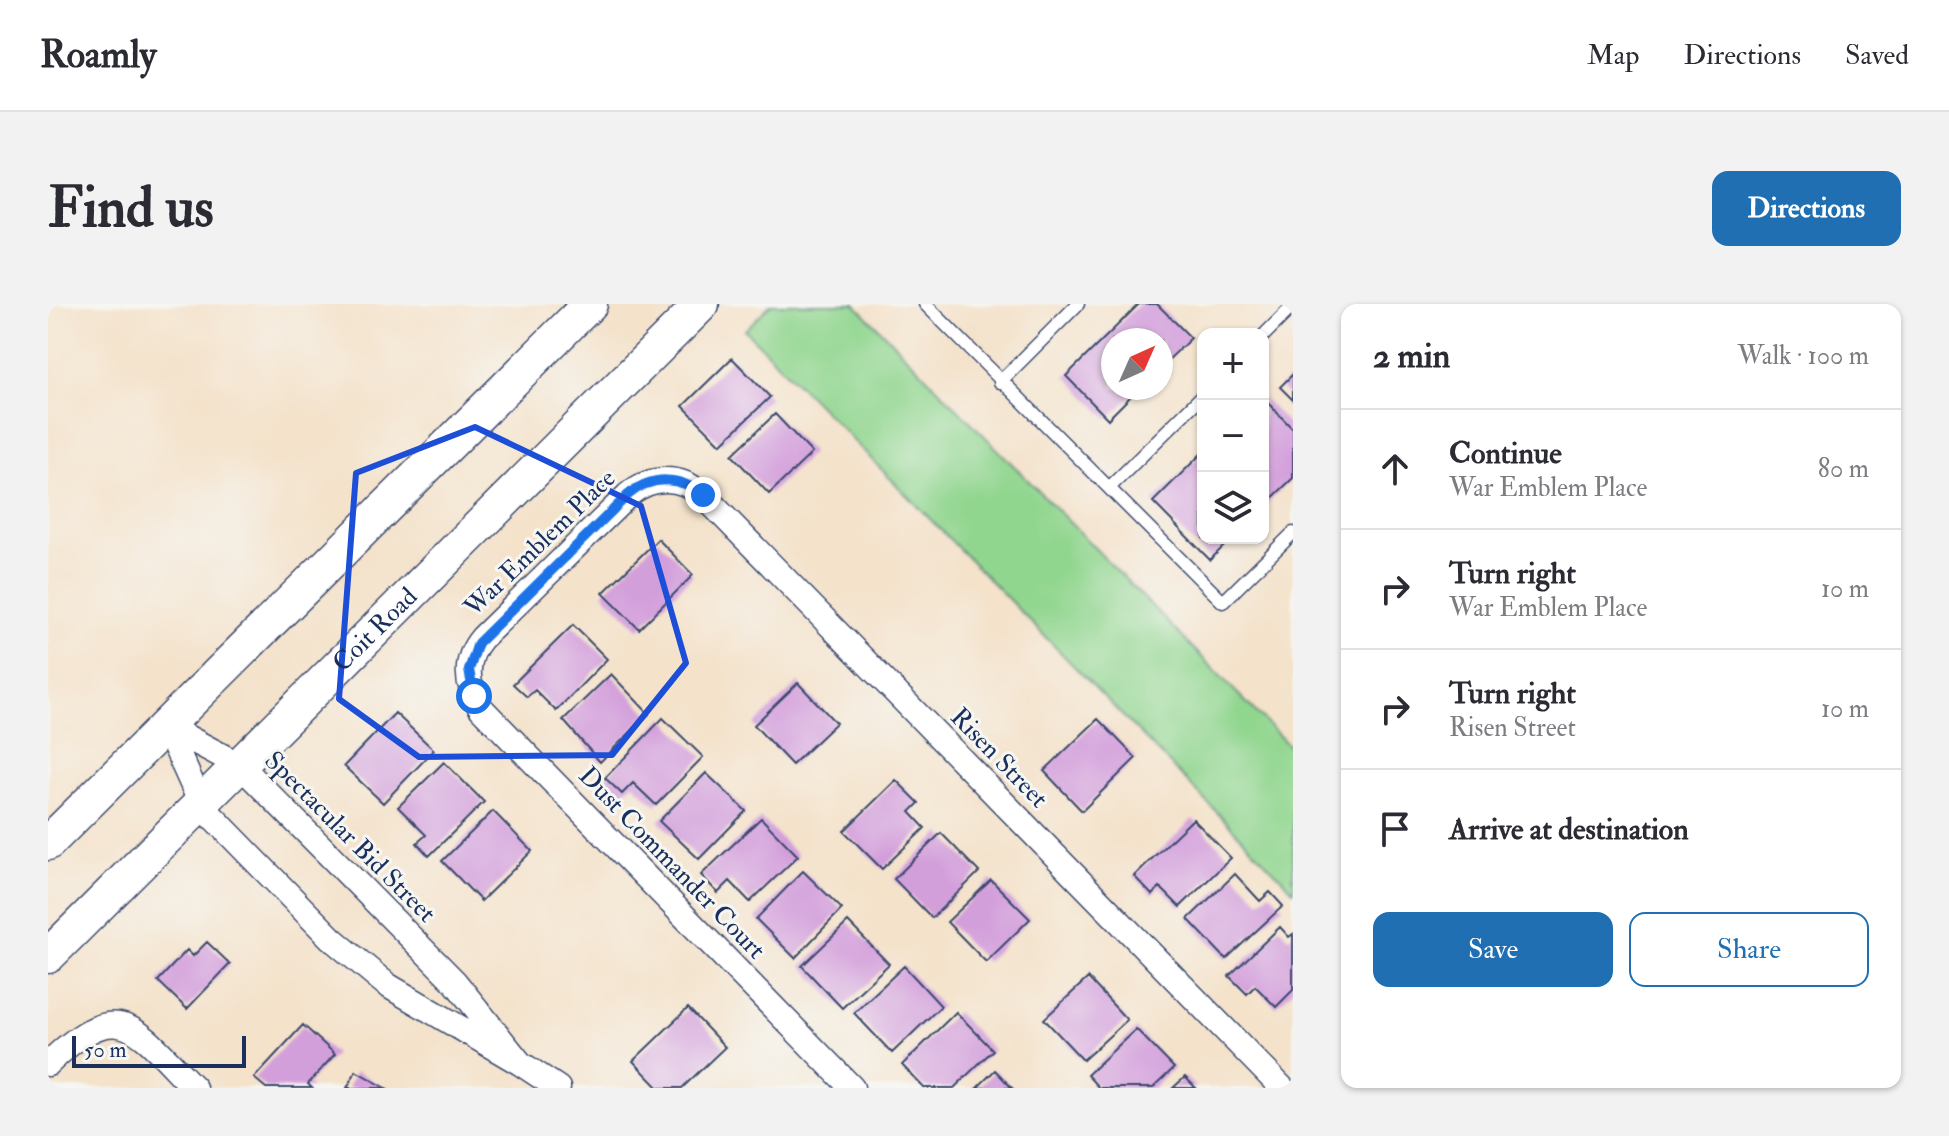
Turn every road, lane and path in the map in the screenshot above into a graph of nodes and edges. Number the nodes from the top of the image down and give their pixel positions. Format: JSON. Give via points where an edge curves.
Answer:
{"nodes":[{"id":1,"x":590,"y":304,"type":"edge"},
{"id":2,"x":702,"y":304,"type":"edge"},
{"id":3,"x":925,"y":304,"type":"edge"},
{"id":4,"x":1078,"y":304,"type":"edge"},
{"id":5,"x":1293,"y":306,"type":"edge"},
{"id":6,"x":1269,"y":330,"type":"edge"},
{"id":7,"x":1000,"y":382,"type":"junction"},
{"id":8,"x":1198,"y":400,"type":"edge"},
{"id":9,"x":667,"y":479,"type":"joint"},
{"id":10,"x":1109,"y":488,"type":"junction"},
{"id":11,"x":1293,"y":533,"type":"edge"},
{"id":12,"x":469,"y":667,"type":"joint"},
{"id":13,"x":166,"y":726,"type":"junction"},
{"id":14,"x":241,"y":766,"type":"junction"},
{"id":15,"x":202,"y":806,"type":"junction"},
{"id":16,"x":48,"y":843,"type":"edge"},
{"id":17,"x":48,"y":956,"type":"edge"},
{"id":18,"x":520,"y":1063,"type":"junction"},
{"id":19,"x":48,"y":1064,"type":"edge"},
{"id":20,"x":194,"y":1088,"type":"edge"},
{"id":21,"x":558,"y":1088,"type":"edge"},
{"id":22,"x":852,"y":1088,"type":"edge"},
{"id":23,"x":1282,"y":1088,"type":"edge"}],
"edges":[{"from":1,"to":13,"type":"main road"},
{"from":2,"to":14,"type":"main road","name":"Coit Road"},
{"from":3,"to":7,"type":"lane"},
{"from":4,"to":7,"type":"lane"},
{"from":5,"to":6,"type":"lane"},
{"from":7,"to":10,"type":"lane"},
{"from":8,"to":10,"type":"lane"},
{"from":9,"to":12,"type":"street","name":"War Emblem Place","via":[[648,482],[628,495],[482,638]]},
{"from":9,"to":23,"type":"street","name":"Risen Street","via":[[703,495]]},
{"from":10,"to":11,"type":"lane","via":[[1223,602]]},
{"from":12,"to":22,"type":"street","name":"Dust Commander Court","via":[[469,684],[481,708]]},
{"from":13,"to":14,"type":"street","name":"Spectacular Bid Street"},
{"from":13,"to":15,"type":"street","name":"Spectacular Bid Street"},
{"from":13,"to":16,"type":"main road"},
{"from":14,"to":15,"type":"main road","name":"Coit Road"},
{"from":14,"to":18,"type":"street","name":"Spectacular Bid Street","via":[[455,982]]},
{"from":15,"to":17,"type":"main road","name":"Coit Road"},
{"from":15,"to":18,"type":"street","name":"Spectacular Bid Street","via":[[358,963]]},
{"from":18,"to":21,"type":"street","name":"Spectacular Bid Street"},
{"from":19,"to":20,"type":"street","via":[[83,1031],[111,1025],[138,1032]]}]}
